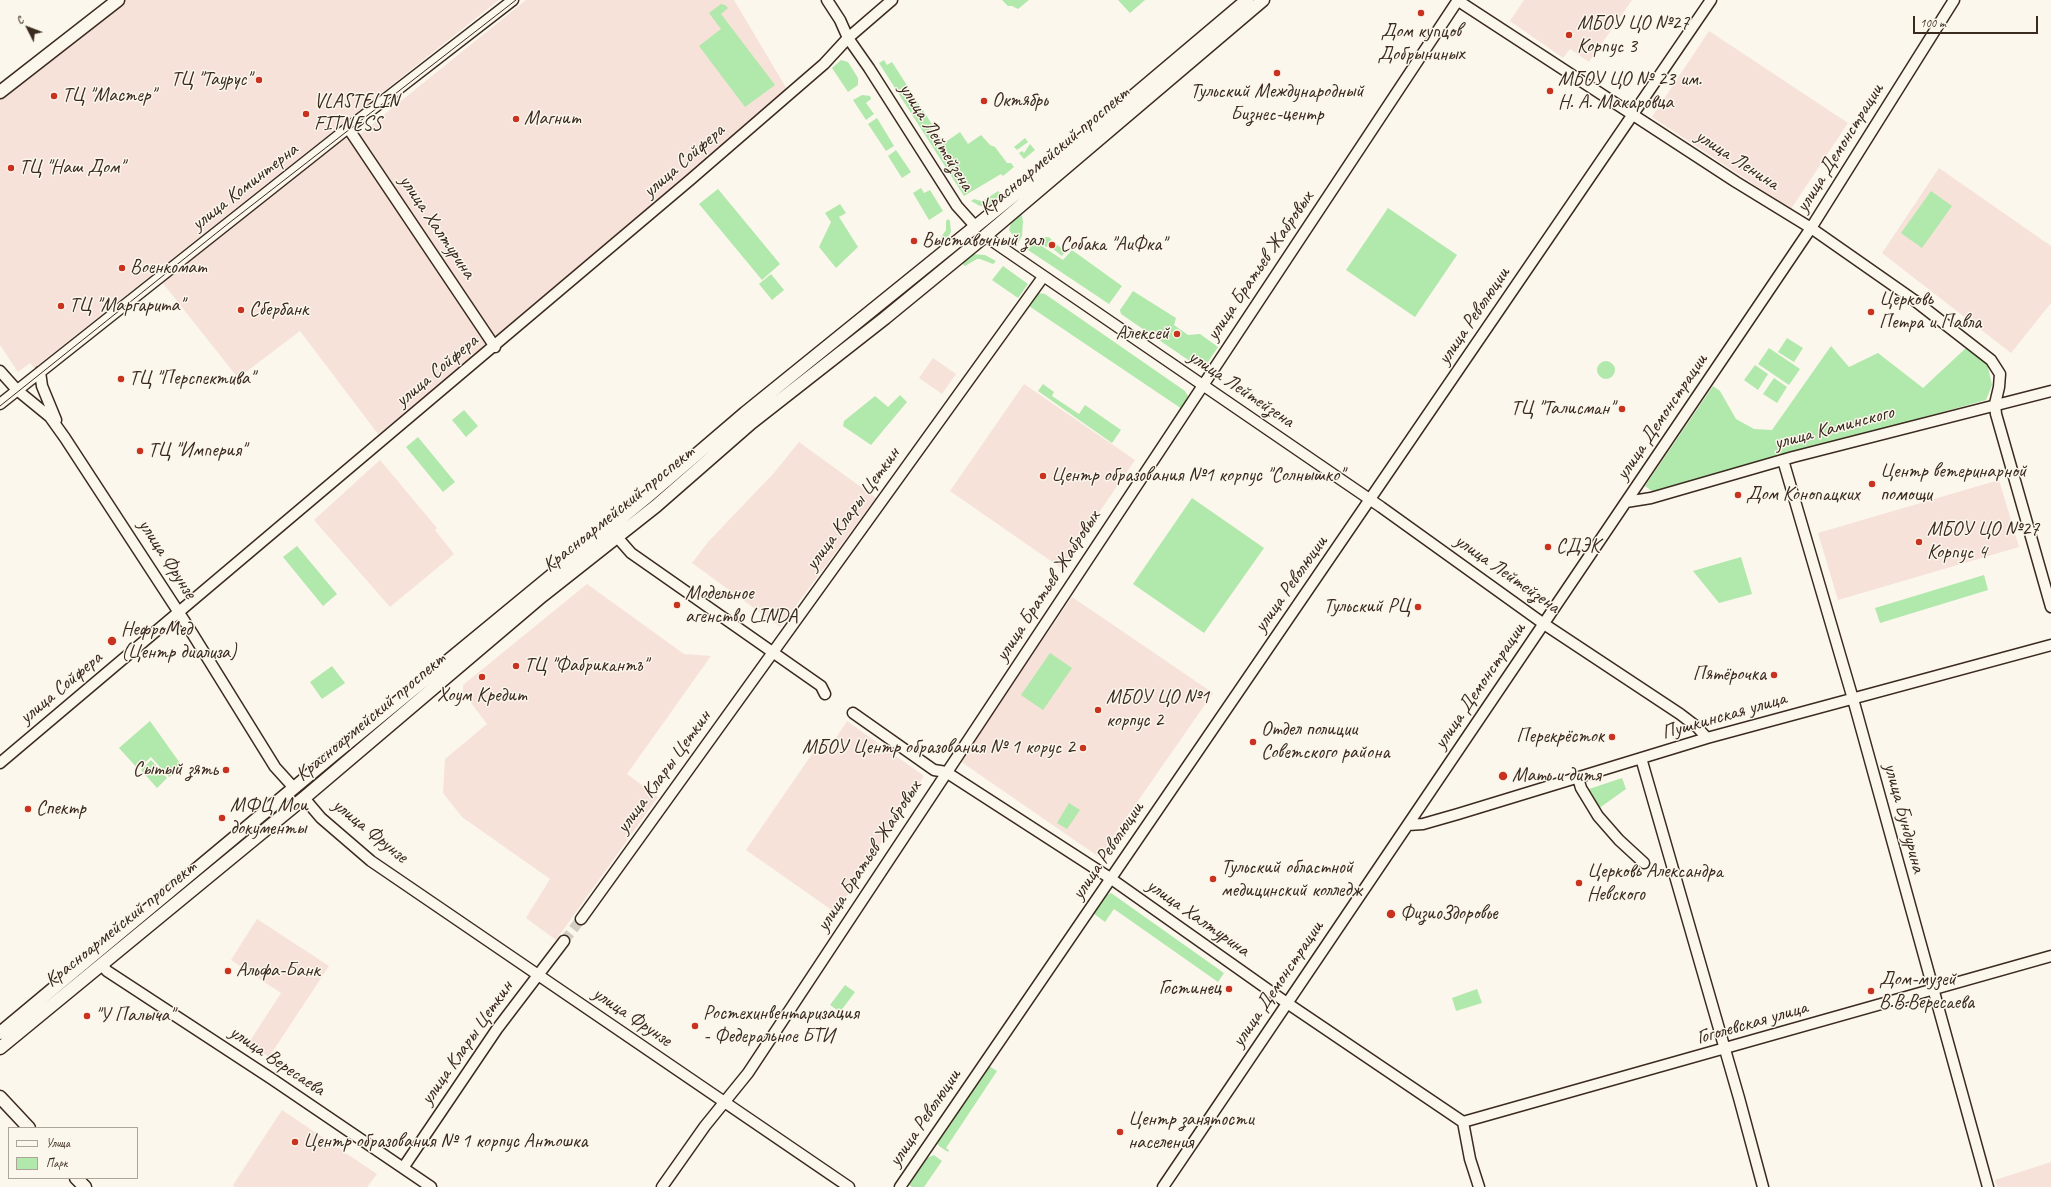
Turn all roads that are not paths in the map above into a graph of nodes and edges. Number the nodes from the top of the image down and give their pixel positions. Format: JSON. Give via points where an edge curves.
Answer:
{"nodes":[{"id":1,"x":118,"y":0,"type":"edge"},
{"id":2,"x":513,"y":0,"type":"edge"},
{"id":3,"x":827,"y":0,"type":"edge"},
{"id":4,"x":892,"y":0,"type":"edge"},
{"id":5,"x":1247,"y":0,"type":"edge"},
{"id":6,"x":1263,"y":0,"type":"edge"},
{"id":7,"x":1458,"y":0,"type":"edge"},
{"id":8,"x":1711,"y":0,"type":"edge"},
{"id":9,"x":1954,"y":0,"type":"edge"},
{"id":10,"x":848,"y":38,"type":"junction"},
{"id":11,"x":0,"y":92,"type":"edge"},
{"id":12,"x":1633,"y":114,"type":"junction"},
{"id":13,"x":348,"y":128,"type":"junction"},
{"id":14,"x":975,"y":226,"type":"junction"},
{"id":15,"x":1811,"y":228,"type":"junction"},
{"id":16,"x":985,"y":236,"type":"junction"},
{"id":17,"x":1043,"y":276,"type":"junction"},
{"id":18,"x":494,"y":347,"type":"junction"},
{"id":19,"x":0,"y":371,"type":"edge"},
{"id":20,"x":40,"y":372,"type":"junction"},
{"id":21,"x":1202,"y":385,"type":"junction"},
{"id":22,"x":18,"y":390,"type":"junction"},
{"id":23,"x":2051,"y":391,"type":"edge"},
{"id":24,"x":0,"y":404,"type":"edge"},
{"id":25,"x":1995,"y":404,"type":"junction"},
{"id":26,"x":65,"y":438,"type":"junction"},
{"id":27,"x":1783,"y":460,"type":"junction"},
{"id":28,"x":1370,"y":500,"type":"junction"},
{"id":29,"x":1626,"y":502,"type":"junction"},
{"id":30,"x":618,"y":537,"type":"junction"},
{"id":31,"x":2051,"y":607,"type":"edge"},
{"id":32,"x":178,"y":611,"type":"junction"},
{"id":33,"x":1544,"y":624,"type":"junction"},
{"id":34,"x":2051,"y":645,"type":"edge"},
{"id":35,"x":772,"y":652,"type":"junction"},
{"id":36,"x":825,"y":694,"type":"dead end"},
{"id":37,"x":1853,"y":699,"type":"junction"},
{"id":38,"x":853,"y":713,"type":"dead end"},
{"id":39,"x":1707,"y":738,"type":"junction"},
{"id":40,"x":1641,"y":758,"type":"junction"},
{"id":41,"x":0,"y":763,"type":"edge"},
{"id":42,"x":946,"y":772,"type":"junction"},
{"id":43,"x":1578,"y":778,"type":"junction"},
{"id":44,"x":294,"y":788,"type":"junction"},
{"id":45,"x":304,"y":798,"type":"junction"},
{"id":46,"x":1408,"y":825,"type":"junction"},
{"id":47,"x":1644,"y":863,"type":"dead end"},
{"id":48,"x":1110,"y":878,"type":"junction"},
{"id":49,"x":581,"y":919,"type":"tunnel mouth"},
{"id":50,"x":564,"y":941,"type":"tunnel mouth"},
{"id":51,"x":2051,"y":956,"type":"edge"},
{"id":52,"x":102,"y":965,"type":"junction"},
{"id":53,"x":537,"y":975,"type":"junction"},
{"id":54,"x":1932,"y":991,"type":"junction"},
{"id":55,"x":1287,"y":1003,"type":"junction"},
{"id":56,"x":0,"y":1032,"type":"edge"},
{"id":57,"x":0,"y":1048,"type":"edge"},
{"id":58,"x":1724,"y":1049,"type":"junction"},
{"id":59,"x":0,"y":1097,"type":"edge"},
{"id":60,"x":726,"y":1102,"type":"junction"},
{"id":61,"x":1463,"y":1122,"type":"junction"},
{"id":62,"x":28,"y":1127,"type":"edge"},
{"id":63,"x":403,"y":1168,"type":"junction"},
{"id":64,"x":77,"y":1179,"type":"edge"},
{"id":65,"x":85,"y":1187,"type":"edge"},
{"id":66,"x":431,"y":1187,"type":"edge"},
{"id":67,"x":662,"y":1187,"type":"edge"},
{"id":68,"x":849,"y":1187,"type":"edge"},
{"id":69,"x":900,"y":1187,"type":"edge"},
{"id":70,"x":1163,"y":1187,"type":"edge"},
{"id":71,"x":1479,"y":1187,"type":"edge"},
{"id":72,"x":1763,"y":1187,"type":"edge"},
{"id":73,"x":1988,"y":1187,"type":"edge"}],
"edges":[{"from":1,"to":11,"type":"main road"},
{"from":2,"to":13,"type":"street","name":"улица Коминтерна"},
{"from":3,"to":10,"type":"street","name":"улица Лейтейзена"},
{"from":4,"to":10,"type":"street","name":"улица Сойфера"},
{"from":5,"to":14,"type":"main road","name":"Красноармейский проспект","via":[[1054,163]]},
{"from":6,"to":16,"type":"main road","name":"Красноармейский проспект"},
{"from":7,"to":12,"type":"street","name":"улица Ленина"},
{"from":7,"to":21,"type":"street","name":"улица Братьев Жабровых"},
{"from":8,"to":12,"type":"street","name":"улица Революции"},
{"from":9,"to":15,"type":"street","name":"улица Демонстрации"},
{"from":10,"to":14,"type":"street","name":"улица Лейтейзена","via":[[870,68],[956,206]]},
{"from":10,"to":18,"type":"street","name":"улица Сойфера","via":[[824,64],[782,101]]},
{"from":12,"to":15,"type":"street","name":"улица Ленина"},
{"from":12,"to":28,"type":"street","name":"улица Революции"},
{"from":13,"to":18,"type":"street","name":"улица Халтурина"},
{"from":13,"to":20,"type":"street","name":"улица Коминтерна"},
{"from":14,"to":16,"type":"main road","name":"улица Лейтейзена"},
{"from":14,"to":44,"type":"main road","name":"Красноармейский проспект","via":[[745,413]]},
{"from":15,"to":25,"type":"street","name":"улица Ленина","via":[[1914,300],[1991,360],[2000,374]]},
{"from":15,"to":29,"type":"street","name":"улица Демонстрации"},
{"from":16,"to":17,"type":"street","name":"улица Лейтейзена"},
{"from":16,"to":30,"type":"main road","name":"Красноармейский проспект","via":[[751,423]]},
{"from":17,"to":21,"type":"street","name":"улица Лейтейзена"},
{"from":17,"to":35,"type":"street","name":"улица Клары Цеткин"},
{"from":18,"to":32,"type":"street","name":"улица Сойфера"},
{"from":19,"to":22,"type":"street","name":"улица Фрунзе"},
{"from":20,"to":22,"type":"street","name":"улица Коминтерна"},
{"from":20,"to":26,"type":"street","via":[[48,404]]},
{"from":21,"to":28,"type":"street","name":"улица Лейтейзена"},
{"from":21,"to":42,"type":"street","name":"улица Братьев Жабровых"},
{"from":22,"to":24,"type":"street","name":"улица Коминтерна"},
{"from":22,"to":26,"type":"street","name":"улица Фрунзе","via":[[50,417]]},
{"from":23,"to":25,"type":"street","name":"улица Каминского"},
{"from":25,"to":27,"type":"street","name":"улица Каминского"},
{"from":25,"to":31,"type":"street"},
{"from":26,"to":32,"type":"street","name":"улица Фрунзе"},
{"from":27,"to":29,"type":"street","name":"улица Каминского","via":[[1651,498]]},
{"from":27,"to":37,"type":"street","name":"улица Бундурина"},
{"from":28,"to":33,"type":"street","name":"улица Лейтейзена"},
{"from":28,"to":48,"type":"street","name":"улица Революции"},
{"from":29,"to":33,"type":"street","name":"улица Демонстрации"},
{"from":30,"to":35,"type":"street","via":[[631,553]]},
{"from":30,"to":45,"type":"main road","name":"Красноармейский проспект","via":[[542,596]]},
{"from":32,"to":41,"type":"street","name":"улица Сойфера"},
{"from":32,"to":44,"type":"street","name":"улица Фрунзе","via":[[276,767]]},
{"from":33,"to":39,"type":"street","name":"улица Лейтейзена","via":[[1680,714]]},
{"from":33,"to":46,"type":"street","name":"улица Демонстрации"},
{"from":34,"to":37,"type":"street","name":"Пушкинская улица"},
{"from":35,"to":36,"type":"street","via":[[821,686]]},
{"from":35,"to":49,"type":"street","name":"улица Клары Цеткин"},
{"from":37,"to":39,"type":"street","name":"Пушкинская улица"},
{"from":37,"to":54,"type":"street","name":"улица Бундурина"},
{"from":38,"to":42,"type":"street","name":"улица Халтурина","via":[[934,770]]},
{"from":39,"to":40,"type":"street","name":"Пушкинская улица"},
{"from":40,"to":43,"type":"street","name":"Пушкинская улица"},
{"from":40,"to":58,"type":"street"},
{"from":42,"to":48,"type":"street","name":"улица Халтурина"},
{"from":42,"to":60,"type":"street","name":"улица Братьев Жабровых"},
{"from":43,"to":46,"type":"street","name":"Пушкинская улица","via":[[1423,824]]},
{"from":43,"to":47,"type":"street","via":[[1581,788],[1598,816]]},
{"from":44,"to":45,"type":"main road","name":"улица Фрунзе"},
{"from":44,"to":56,"type":"main road","name":"Красноармейский проспект"},
{"from":45,"to":52,"type":"main road","name":"Красноармейский проспект"},
{"from":45,"to":53,"type":"street","name":"улица Фрунзе","via":[[321,818],[370,860]]},
{"from":46,"to":55,"type":"street","name":"улица Демонстрации"},
{"from":48,"to":55,"type":"street","name":"улица Халтурина"},
{"from":48,"to":69,"type":"street","name":"улица Революции"},
{"from":50,"to":53,"type":"street","name":"улица Клары Цеткин"},
{"from":51,"to":54,"type":"street","name":"Гоголевская улица"},
{"from":52,"to":57,"type":"main road","name":"Красноармейский проспект"},
{"from":52,"to":63,"type":"street","name":"улица Вересаева"},
{"from":53,"to":60,"type":"street","name":"улица Фрунзе"},
{"from":53,"to":63,"type":"street","name":"улица Клары Цеткин","via":[[497,1029]]},
{"from":54,"to":58,"type":"street","name":"Гоголевская улица"},
{"from":54,"to":73,"type":"street","name":"улица Бундурина"},
{"from":55,"to":61,"type":"street","name":"улица Халтурина"},
{"from":55,"to":70,"type":"street","name":"улица Демонстрации"},
{"from":58,"to":61,"type":"street","name":"Гоголевская улица"},
{"from":58,"to":72,"type":"street"},
{"from":59,"to":62,"type":"main road"},
{"from":60,"to":67,"type":"street","name":"улица Братьев Жабровых","via":[[705,1126]]},
{"from":60,"to":68,"type":"street","name":"улица Фрунзе"},
{"from":61,"to":71,"type":"street","via":[[1470,1159]]},
{"from":63,"to":66,"type":"street","name":"улица Вересаева"},
{"from":64,"to":65,"type":"main road"}]}
